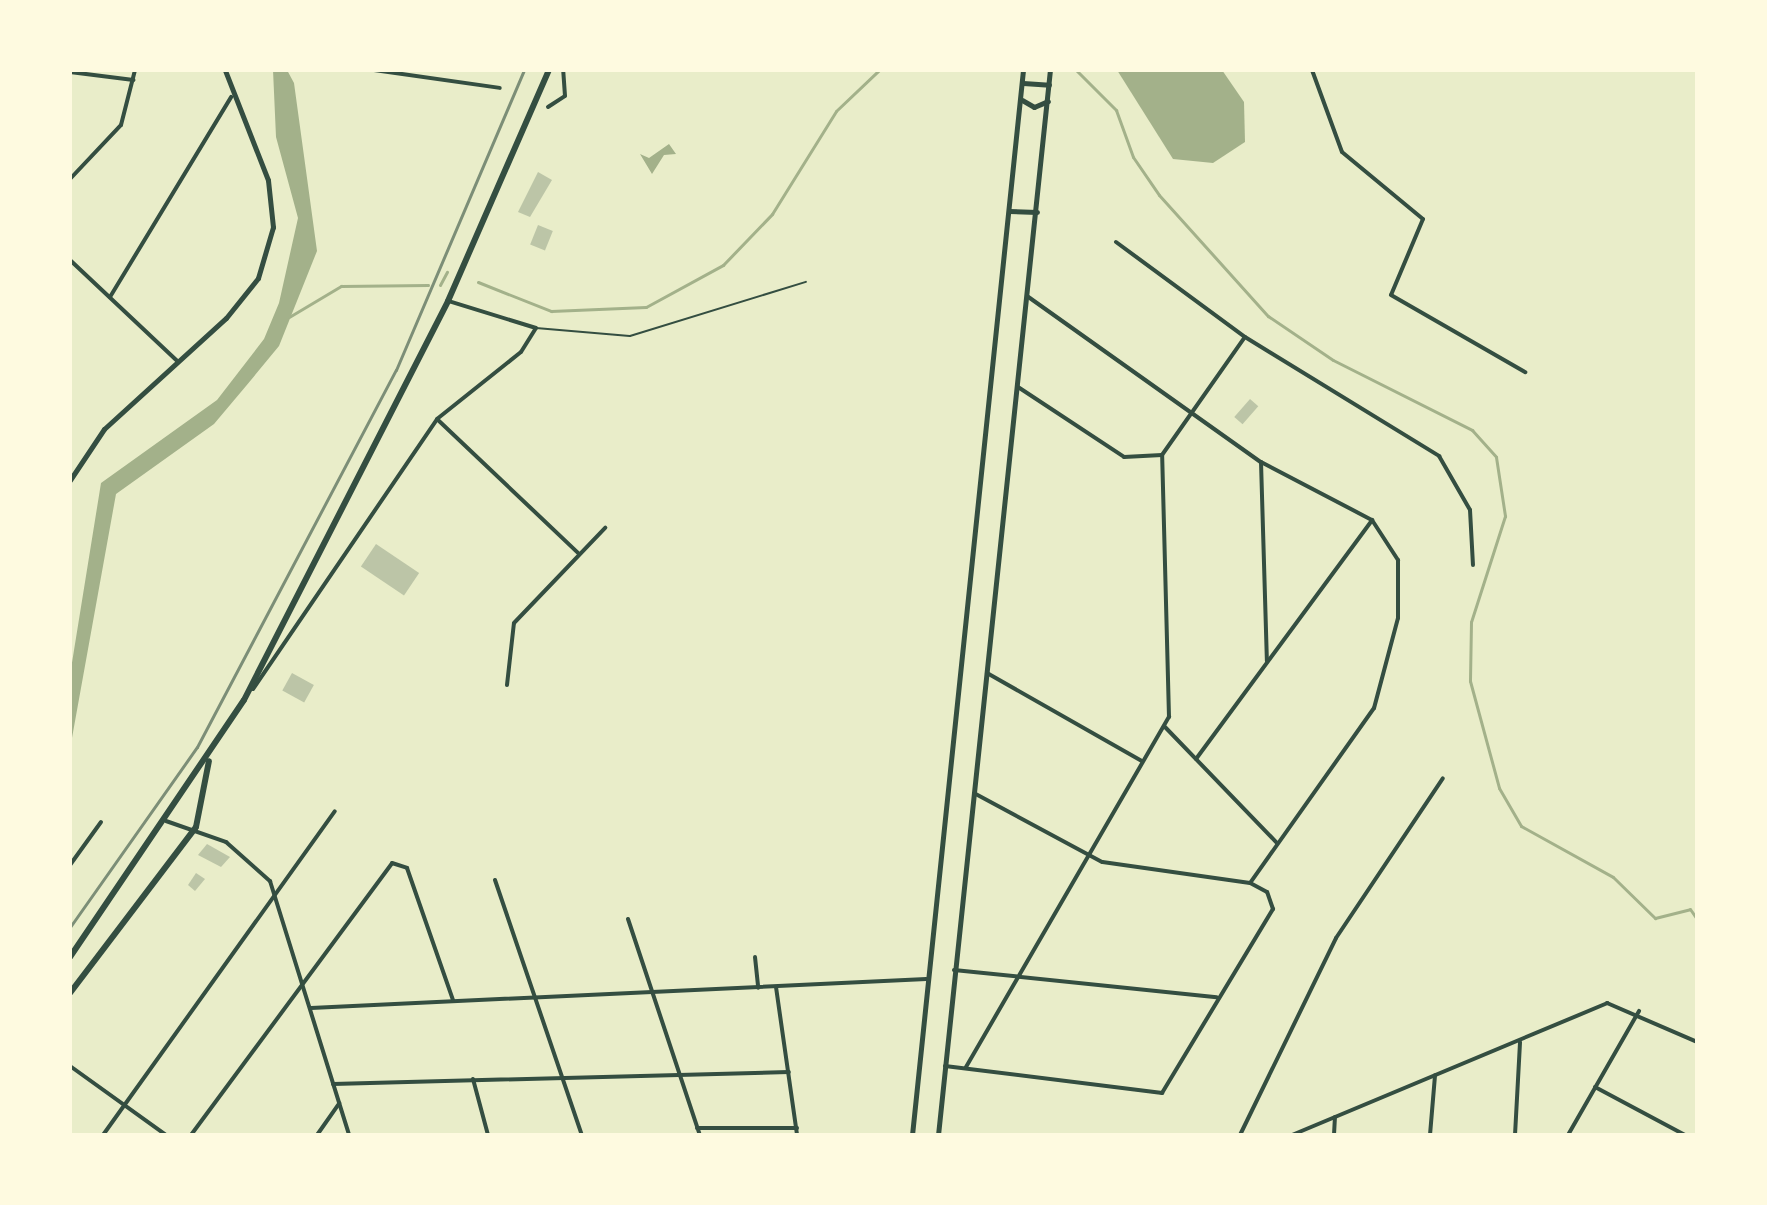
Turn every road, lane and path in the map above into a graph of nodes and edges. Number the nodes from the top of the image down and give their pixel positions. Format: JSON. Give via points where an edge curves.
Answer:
{"nodes":[{"id":1,"x":135,"y":70,"type":"edge"},
{"id":2,"x":374,"y":70,"type":"edge"},
{"id":3,"x":549,"y":70,"type":"edge"},
{"id":4,"x":563,"y":70,"type":"edge"},
{"id":5,"x":1023,"y":70,"type":"edge"},
{"id":6,"x":1050,"y":70,"type":"edge"},
{"id":7,"x":1312,"y":70,"type":"edge"},
{"id":8,"x":70,"y":72,"type":"edge"},
{"id":9,"x":227,"y":72,"type":"edge"},
{"id":10,"x":133,"y":80,"type":"junction"},
{"id":11,"x":1023,"y":83,"type":"junction"},
{"id":12,"x":1049,"y":85,"type":"junction"},
{"id":13,"x":500,"y":88,"type":"dead end"},
{"id":14,"x":231,"y":97,"type":"junction"},
{"id":15,"x":1021,"y":99,"type":"junction"},
{"id":16,"x":1048,"y":101,"type":"junction"},
{"id":17,"x":548,"y":107,"type":"dead end"},
{"id":18,"x":70,"y":179,"type":"edge"},
{"id":19,"x":1009,"y":211,"type":"junction"},
{"id":20,"x":1037,"y":212,"type":"junction"},
{"id":21,"x":1116,"y":242,"type":"dead end"},
{"id":22,"x":70,"y":260,"type":"edge"},
{"id":23,"x":806,"y":282,"type":"dead end"},
{"id":24,"x":1027,"y":296,"type":"junction"},
{"id":25,"x":110,"y":297,"type":"junction"},
{"id":26,"x":448,"y":301,"type":"junction"},
{"id":27,"x":536,"y":328,"type":"junction"},
{"id":28,"x":1245,"y":337,"type":"junction"},
{"id":29,"x":177,"y":361,"type":"junction"},
{"id":30,"x":1525,"y":372,"type":"dead end"},
{"id":31,"x":1018,"y":387,"type":"junction"},
{"id":32,"x":1190,"y":415,"type":"junction"},
{"id":33,"x":437,"y":419,"type":"junction"},
{"id":34,"x":1162,"y":455,"type":"junction"},
{"id":35,"x":1261,"y":462,"type":"junction"},
{"id":36,"x":70,"y":480,"type":"edge"},
{"id":37,"x":1372,"y":520,"type":"junction"},
{"id":38,"x":605,"y":528,"type":"dead end"},
{"id":39,"x":578,"y":553,"type":"junction"},
{"id":40,"x":1473,"y":565,"type":"dead end"},
{"id":41,"x":1267,"y":664,"type":"junction"},
{"id":42,"x":985,"y":672,"type":"junction"},
{"id":43,"x":507,"y":685,"type":"dead end"},
{"id":44,"x":244,"y":700,"type":"junction"},
{"id":45,"x":1165,"y":727,"type":"junction"},
{"id":46,"x":209,"y":759,"type":"junction"},
{"id":47,"x":1196,"y":759,"type":"junction"},
{"id":48,"x":1142,"y":761,"type":"junction"},
{"id":49,"x":1443,"y":778,"type":"dead end"},
{"id":50,"x":972,"y":793,"type":"junction"},
{"id":51,"x":335,"y":811,"type":"dead end"},
{"id":52,"x":166,"y":821,"type":"junction"},
{"id":53,"x":101,"y":822,"type":"dead end"},
{"id":54,"x":196,"y":827,"type":"junction"},
{"id":55,"x":1277,"y":844,"type":"junction"},
{"id":56,"x":1088,"y":855,"type":"junction"},
{"id":57,"x":70,"y":865,"type":"edge"},
{"id":58,"x":495,"y":880,"type":"dead end"},
{"id":59,"x":1250,"y":883,"type":"junction"},
{"id":60,"x":274,"y":890,"type":"junction"},
{"id":61,"x":628,"y":919,"type":"dead end"},
{"id":62,"x":70,"y":957,"type":"edge"},
{"id":63,"x":755,"y":957,"type":"dead end"},
{"id":64,"x":954,"y":970,"type":"junction"},
{"id":65,"x":1017,"y":976,"type":"junction"},
{"id":66,"x":926,"y":979,"type":"junction"},
{"id":67,"x":301,"y":981,"type":"junction"},
{"id":68,"x":776,"y":987,"type":"junction"},
{"id":69,"x":758,"y":988,"type":"junction"},
{"id":70,"x":651,"y":992,"type":"junction"},
{"id":71,"x":70,"y":993,"type":"edge"},
{"id":72,"x":1217,"y":997,"type":"junction"},
{"id":73,"x":535,"y":998,"type":"junction"},
{"id":74,"x":453,"y":1000,"type":"junction"},
{"id":75,"x":311,"y":1008,"type":"junction"},
{"id":76,"x":1639,"y":1011,"type":"junction"},
{"id":77,"x":1520,"y":1041,"type":"junction"},
{"id":78,"x":1697,"y":1042,"type":"edge"},
{"id":79,"x":70,"y":1066,"type":"edge"},
{"id":80,"x":945,"y":1066,"type":"junction"},
{"id":81,"x":966,"y":1067,"type":"junction"},
{"id":82,"x":789,"y":1072,"type":"junction"},
{"id":83,"x":679,"y":1075,"type":"junction"},
{"id":84,"x":1435,"y":1075,"type":"junction"},
{"id":85,"x":562,"y":1078,"type":"junction"},
{"id":86,"x":473,"y":1079,"type":"junction"},
{"id":87,"x":333,"y":1084,"type":"junction"},
{"id":88,"x":1595,"y":1087,"type":"junction"},
{"id":89,"x":339,"y":1103,"type":"junction"},
{"id":90,"x":123,"y":1105,"type":"junction"},
{"id":91,"x":1335,"y":1117,"type":"junction"},
{"id":92,"x":697,"y":1128,"type":"junction"},
{"id":93,"x":797,"y":1128,"type":"junction"},
{"id":94,"x":103,"y":1135,"type":"edge"},
{"id":95,"x":166,"y":1135,"type":"edge"},
{"id":96,"x":191,"y":1135,"type":"edge"},
{"id":97,"x":317,"y":1135,"type":"edge"},
{"id":98,"x":349,"y":1135,"type":"edge"},
{"id":99,"x":488,"y":1135,"type":"edge"},
{"id":100,"x":582,"y":1135,"type":"edge"},
{"id":101,"x":700,"y":1135,"type":"edge"},
{"id":102,"x":797,"y":1135,"type":"edge"},
{"id":103,"x":912,"y":1135,"type":"edge"},
{"id":104,"x":938,"y":1135,"type":"edge"},
{"id":105,"x":1240,"y":1135,"type":"edge"},
{"id":106,"x":1292,"y":1135,"type":"edge"},
{"id":107,"x":1334,"y":1135,"type":"edge"},
{"id":108,"x":1430,"y":1135,"type":"edge"},
{"id":109,"x":1515,"y":1135,"type":"edge"},
{"id":110,"x":1568,"y":1135,"type":"edge"},
{"id":111,"x":1685,"y":1135,"type":"edge"}],
"edges":[{"from":1,"to":10,"type":"street"},
{"from":2,"to":13,"type":"street"},
{"from":3,"to":26,"type":"main road"},
{"from":4,"to":17,"type":"street","via":[[565,96]]},
{"from":5,"to":11,"type":"main road"},
{"from":6,"to":12,"type":"main road"},
{"from":7,"to":30,"type":"street","via":[[1342,152],[1423,219],[1391,295]]},
{"from":8,"to":10,"type":"street"},
{"from":9,"to":14,"type":"main road"},
{"from":10,"to":18,"type":"street","via":[[121,125]]},
{"from":11,"to":12,"type":"main road"},
{"from":11,"to":15,"type":"main road"},
{"from":12,"to":16,"type":"main road"},
{"from":14,"to":25,"type":"street"},
{"from":14,"to":29,"type":"main road","via":[[268,180],[271,238],[239,305]]},
{"from":15,"to":16,"type":"main road","via":[[1034,107]]},
{"from":15,"to":19,"type":"main road"},
{"from":16,"to":20,"type":"main road"},
{"from":19,"to":20,"type":"main road"},
{"from":19,"to":66,"type":"main road"},
{"from":20,"to":24,"type":"main road"},
{"from":21,"to":28,"type":"street"},
{"from":22,"to":25,"type":"street"},
{"from":23,"to":27,"type":"lane","via":[[630,336]]},
{"from":24,"to":31,"type":"main road"},
{"from":24,"to":32,"type":"street"},
{"from":25,"to":29,"type":"street"},
{"from":26,"to":27,"type":"street"},
{"from":26,"to":44,"type":"main road"},
{"from":27,"to":33,"type":"street","via":[[521,352]]},
{"from":28,"to":32,"type":"street"},
{"from":28,"to":40,"type":"street","via":[[1439,456],[1470,510]]},
{"from":29,"to":36,"type":"main road","via":[[104,429]]},
{"from":31,"to":34,"type":"street","via":[[1124,457]]},
{"from":31,"to":42,"type":"main road"},
{"from":32,"to":34,"type":"street"},
{"from":32,"to":35,"type":"street"},
{"from":33,"to":39,"type":"street"},
{"from":33,"to":44,"type":"street"},
{"from":34,"to":45,"type":"street","via":[[1170,701]]},
{"from":35,"to":37,"type":"street"},
{"from":35,"to":41,"type":"street"},
{"from":37,"to":41,"type":"street"},
{"from":37,"to":55,"type":"street","via":[[1401,575],[1377,700]]},
{"from":38,"to":39,"type":"street"},
{"from":39,"to":43,"type":"street","via":[[514,623]]},
{"from":41,"to":47,"type":"street"},
{"from":42,"to":48,"type":"street"},
{"from":42,"to":50,"type":"main road"},
{"from":44,"to":46,"type":"main road"},
{"from":45,"to":47,"type":"street"},
{"from":45,"to":48,"type":"street"},
{"from":46,"to":52,"type":"main road"},
{"from":46,"to":54,"type":"main road"},
{"from":47,"to":55,"type":"street"},
{"from":48,"to":56,"type":"street"},
{"from":49,"to":105,"type":"street","via":[[1336,938]]},
{"from":50,"to":56,"type":"street"},
{"from":50,"to":64,"type":"main road"},
{"from":51,"to":60,"type":"street"},
{"from":52,"to":54,"type":"street"},
{"from":52,"to":62,"type":"main road"},
{"from":53,"to":57,"type":"street"},
{"from":54,"to":60,"type":"street","via":[[260,865]]},
{"from":54,"to":71,"type":"main road"},
{"from":55,"to":59,"type":"street"},
{"from":56,"to":59,"type":"street"},
{"from":56,"to":65,"type":"street"},
{"from":58,"to":73,"type":"street"},
{"from":59,"to":72,"type":"street","via":[[1267,892],[1272,914]]},
{"from":60,"to":67,"type":"street"},
{"from":60,"to":90,"type":"street"},
{"from":61,"to":70,"type":"street"},
{"from":63,"to":69,"type":"street"},
{"from":64,"to":65,"type":"street"},
{"from":64,"to":80,"type":"main road"},
{"from":65,"to":72,"type":"street"},
{"from":65,"to":81,"type":"street"},
{"from":66,"to":68,"type":"street"},
{"from":66,"to":103,"type":"main road"},
{"from":67,"to":74,"type":"street","via":[[392,863],[404,864]]},
{"from":67,"to":75,"type":"street"},
{"from":67,"to":96,"type":"street"},
{"from":68,"to":69,"type":"street"},
{"from":68,"to":82,"type":"street"},
{"from":69,"to":70,"type":"street"},
{"from":70,"to":73,"type":"street"},
{"from":70,"to":83,"type":"street"},
{"from":72,"to":81,"type":"street","via":[[1162,1093]]},
{"from":73,"to":74,"type":"street"},
{"from":73,"to":85,"type":"street"},
{"from":74,"to":75,"type":"street"},
{"from":75,"to":87,"type":"street"},
{"from":76,"to":77,"type":"street","via":[[1607,1003]]},
{"from":76,"to":78,"type":"street"},
{"from":76,"to":88,"type":"street"},
{"from":77,"to":84,"type":"street"},
{"from":77,"to":109,"type":"street"},
{"from":79,"to":90,"type":"street"},
{"from":80,"to":81,"type":"street"},
{"from":80,"to":104,"type":"main road"},
{"from":82,"to":83,"type":"street"},
{"from":82,"to":93,"type":"street"},
{"from":83,"to":85,"type":"street"},
{"from":83,"to":92,"type":"street"},
{"from":84,"to":91,"type":"street"},
{"from":84,"to":108,"type":"street"},
{"from":85,"to":86,"type":"street"},
{"from":85,"to":100,"type":"street"},
{"from":86,"to":87,"type":"street"},
{"from":86,"to":99,"type":"street"},
{"from":87,"to":89,"type":"street"},
{"from":88,"to":110,"type":"street"},
{"from":88,"to":111,"type":"street"},
{"from":89,"to":97,"type":"street"},
{"from":89,"to":98,"type":"street"},
{"from":90,"to":94,"type":"street"},
{"from":90,"to":95,"type":"street"},
{"from":91,"to":106,"type":"street"},
{"from":91,"to":107,"type":"street"},
{"from":92,"to":93,"type":"street"},
{"from":92,"to":101,"type":"street"},
{"from":93,"to":102,"type":"street"}]}
